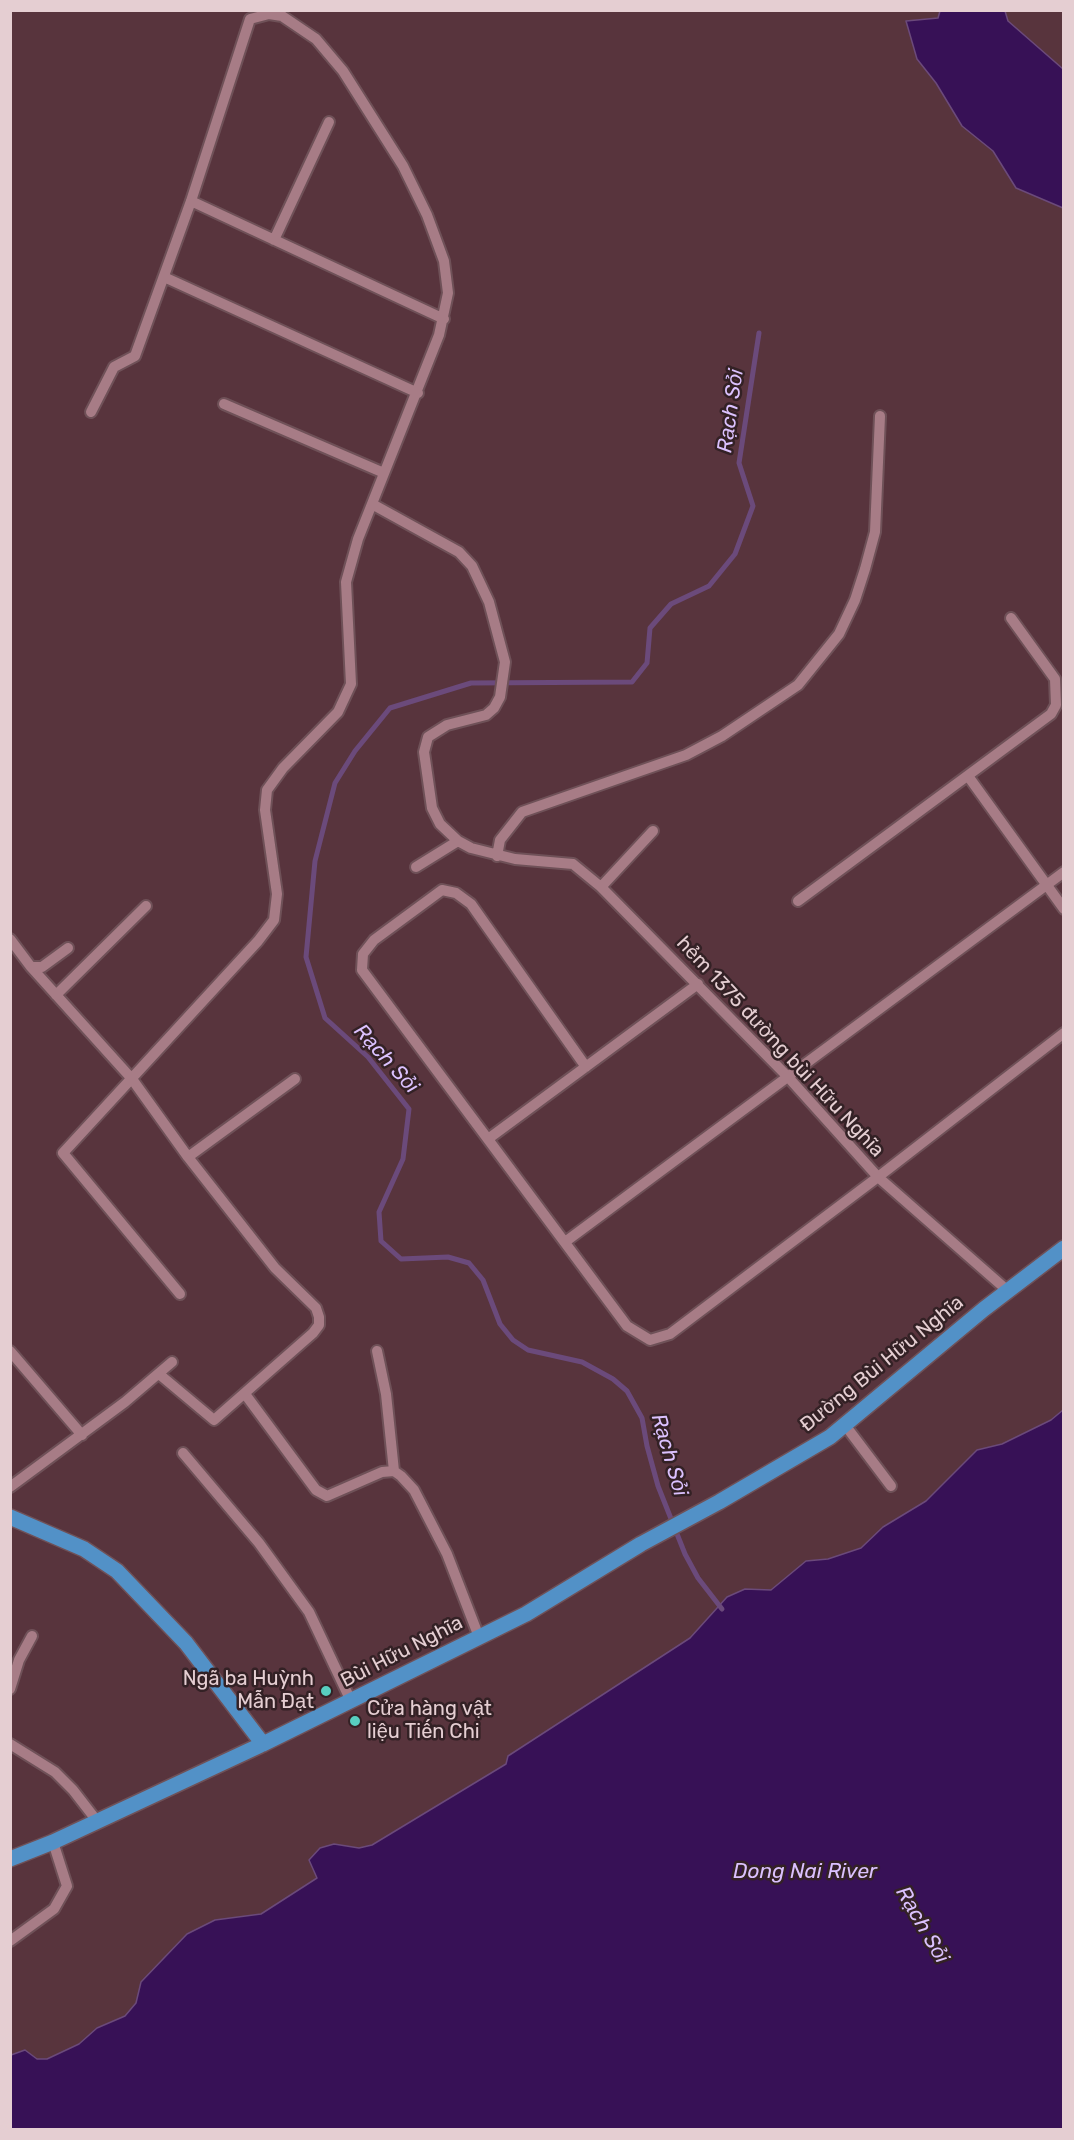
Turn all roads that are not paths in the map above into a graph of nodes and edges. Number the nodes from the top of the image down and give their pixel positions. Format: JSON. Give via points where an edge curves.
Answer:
{"nodes":[{"id":1,"x":329,"y":122,"type":"dead end"},
{"id":2,"x":191,"y":201,"type":"junction"},
{"id":3,"x":274,"y":240,"type":"junction"},
{"id":4,"x":164,"y":277,"type":"junction"},
{"id":5,"x":444,"y":319,"type":"junction"},
{"id":6,"x":418,"y":393,"type":"junction"},
{"id":7,"x":224,"y":404,"type":"dead end"},
{"id":8,"x":91,"y":412,"type":"dead end"},
{"id":9,"x":880,"y":416,"type":"dead end"},
{"id":10,"x":384,"y":473,"type":"junction"},
{"id":11,"x":372,"y":504,"type":"junction"},
{"id":12,"x":1011,"y":618,"type":"dead end"},
{"id":13,"x":968,"y":776,"type":"junction"},
{"id":14,"x":653,"y":831,"type":"dead end"},
{"id":15,"x":458,"y":841,"type":"junction"},
{"id":16,"x":497,"y":856,"type":"junction"},
{"id":17,"x":416,"y":867,"type":"dead end"},
{"id":18,"x":1064,"y":872,"type":"edge"},
{"id":19,"x":1047,"y":884,"type":"junction"},
{"id":20,"x":601,"y":887,"type":"junction"},
{"id":21,"x":798,"y":901,"type":"dead end"},
{"id":22,"x":146,"y":906,"type":"dead end"},
{"id":23,"x":1064,"y":909,"type":"edge"},
{"id":24,"x":10,"y":939,"type":"edge"},
{"id":25,"x":68,"y":948,"type":"dead end"},
{"id":26,"x":31,"y":968,"type":"junction"},
{"id":27,"x":699,"y":984,"type":"junction"},
{"id":28,"x":56,"y":995,"type":"junction"},
{"id":29,"x":1064,"y":1032,"type":"edge"},
{"id":30,"x":586,"y":1067,"type":"junction"},
{"id":31,"x":788,"y":1077,"type":"junction"},
{"id":32,"x":132,"y":1079,"type":"junction"},
{"id":33,"x":295,"y":1079,"type":"dead end"},
{"id":34,"x":488,"y":1139,"type":"junction"},
{"id":35,"x":188,"y":1157,"type":"junction"},
{"id":36,"x":878,"y":1177,"type":"junction"},
{"id":37,"x":565,"y":1242,"type":"junction"},
{"id":38,"x":1062,"y":1252,"type":"edge"},
{"id":39,"x":1008,"y":1291,"type":"junction"},
{"id":40,"x":180,"y":1294,"type":"dead end"},
{"id":41,"x":10,"y":1351,"type":"edge"},
{"id":42,"x":377,"y":1351,"type":"dead end"},
{"id":43,"x":172,"y":1362,"type":"dead end"},
{"id":44,"x":159,"y":1374,"type":"junction"},
{"id":45,"x":245,"y":1394,"type":"junction"},
{"id":46,"x":845,"y":1425,"type":"junction"},
{"id":47,"x":82,"y":1435,"type":"junction"},
{"id":48,"x":183,"y":1453,"type":"dead end"},
{"id":49,"x":394,"y":1471,"type":"junction"},
{"id":50,"x":891,"y":1486,"type":"dead end"},
{"id":51,"x":10,"y":1487,"type":"edge"},
{"id":52,"x":10,"y":1517,"type":"edge"},
{"id":53,"x":641,"y":1544,"type":"joint"},
{"id":54,"x":32,"y":1636,"type":"dead end"},
{"id":55,"x":479,"y":1637,"type":"junction"},
{"id":56,"x":10,"y":1689,"type":"edge"},
{"id":57,"x":351,"y":1701,"type":"junction"},
{"id":58,"x":10,"y":1744,"type":"edge"},
{"id":59,"x":263,"y":1744,"type":"junction"},
{"id":60,"x":97,"y":1821,"type":"junction"},
{"id":61,"x":53,"y":1842,"type":"junction"},
{"id":62,"x":10,"y":1859,"type":"edge"},
{"id":63,"x":10,"y":1941,"type":"edge"}],
"edges":[{"from":1,"to":3,"type":"street"},
{"from":2,"to":3,"type":"street"},
{"from":2,"to":4,"type":"street"},
{"from":2,"to":5,"type":"street","via":[[250,19],[269,14],[282,16],[316,39],[343,71],[403,166],[444,261],[448,293]]},
{"from":3,"to":5,"type":"street"},
{"from":4,"to":6,"type":"street"},
{"from":4,"to":8,"type":"street","via":[[135,356],[114,367]]},
{"from":5,"to":6,"type":"street"},
{"from":6,"to":10,"type":"street"},
{"from":7,"to":10,"type":"street"},
{"from":9,"to":16,"type":"street","via":[[875,532],[865,569],[838,634],[798,685],[686,755],[522,812],[501,840]]},
{"from":10,"to":11,"type":"street"},
{"from":11,"to":15,"type":"street","via":[[459,552],[472,566],[489,602],[506,662],[501,697],[494,708],[486,715],[447,725],[428,737],[424,752],[432,808],[440,824]]},
{"from":11,"to":32,"type":"street","via":[[346,582],[351,684],[338,712],[267,790],[265,810],[277,894],[274,920]]},
{"from":12,"to":13,"type":"street","via":[[1055,679],[1056,705],[1051,714]]},
{"from":13,"to":19,"type":"street"},
{"from":13,"to":21,"type":"street"},
{"from":14,"to":20,"type":"street"},
{"from":15,"to":16,"type":"street","name":"hẻm 1375 đường bùi Hữu Nghĩa"},
{"from":15,"to":17,"type":"street"},
{"from":16,"to":20,"type":"street","name":"hẻm 1375 đường bùi Hữu Nghĩa","via":[[573,864]]},
{"from":18,"to":19,"type":"street"},
{"from":19,"to":23,"type":"street"},
{"from":19,"to":31,"type":"street"},
{"from":20,"to":27,"type":"street","name":"hẻm 1375 đường bùi Hữu Nghĩa"},
{"from":22,"to":28,"type":"street"},
{"from":24,"to":26,"type":"street"},
{"from":25,"to":26,"type":"street","via":[[42,967]]},
{"from":26,"to":28,"type":"street"},
{"from":27,"to":30,"type":"street"},
{"from":27,"to":31,"type":"street","name":"hẻm 1375 đường bùi Hữu Nghĩa"},
{"from":28,"to":32,"type":"street"},
{"from":29,"to":36,"type":"street"},
{"from":30,"to":34,"type":"street"},
{"from":30,"to":34,"type":"street","via":[[471,904],[456,893],[442,890],[382,934],[363,954],[362,970]]},
{"from":31,"to":36,"type":"street","name":"hẻm 1375 đường bùi Hữu Nghĩa"},
{"from":31,"to":37,"type":"street"},
{"from":32,"to":35,"type":"street"},
{"from":32,"to":40,"type":"street","via":[[63,1153]]},
{"from":33,"to":35,"type":"street"},
{"from":34,"to":37,"type":"street"},
{"from":35,"to":45,"type":"street","via":[[275,1268],[316,1308],[319,1325]]},
{"from":36,"to":37,"type":"street","via":[[670,1334],[650,1340],[627,1326]]},
{"from":36,"to":39,"type":"street","name":"hẻm 1375 đường bùi Hữu Nghĩa"},
{"from":38,"to":39,"type":"main road","name":"Đường Bùi Hữu Nghĩa"},
{"from":39,"to":46,"type":"main road","name":"Đường Bùi Hữu Nghĩa"},
{"from":41,"to":47,"type":"street"},
{"from":42,"to":49,"type":"street"},
{"from":43,"to":44,"type":"street"},
{"from":44,"to":45,"type":"street","via":[[214,1420]]},
{"from":44,"to":47,"type":"street"},
{"from":45,"to":49,"type":"street","via":[[316,1490],[327,1496],[382,1472]]},
{"from":46,"to":50,"type":"street"},
{"from":46,"to":53,"type":"main road","name":"Đường Bùi Hữu Nghĩa","via":[[719,1502]]},
{"from":47,"to":51,"type":"street"},
{"from":48,"to":57,"type":"street","via":[[260,1543],[309,1612]]},
{"from":49,"to":55,"type":"street","via":[[414,1490],[438,1536]]},
{"from":52,"to":59,"type":"main road","via":[[84,1549],[117,1571],[186,1643]]},
{"from":53,"to":55,"type":"main road","name":"Bùi Hữu Nghĩa","via":[[526,1614]]},
{"from":54,"to":56,"type":"street"},
{"from":55,"to":57,"type":"main road","name":"Bùi Hữu Nghĩa"},
{"from":57,"to":59,"type":"main road","name":"Bùi Hữu Nghĩa"},
{"from":58,"to":60,"type":"street","via":[[55,1772]]},
{"from":59,"to":60,"type":"main road","name":"Bùi Hữu Nghĩa"},
{"from":60,"to":61,"type":"main road","name":"Bùi Hữu Nghĩa"},
{"from":61,"to":62,"type":"main road","name":"Bùi Hữu Nghĩa"},
{"from":61,"to":63,"type":"street","via":[[67,1886],[54,1909]]}]}
